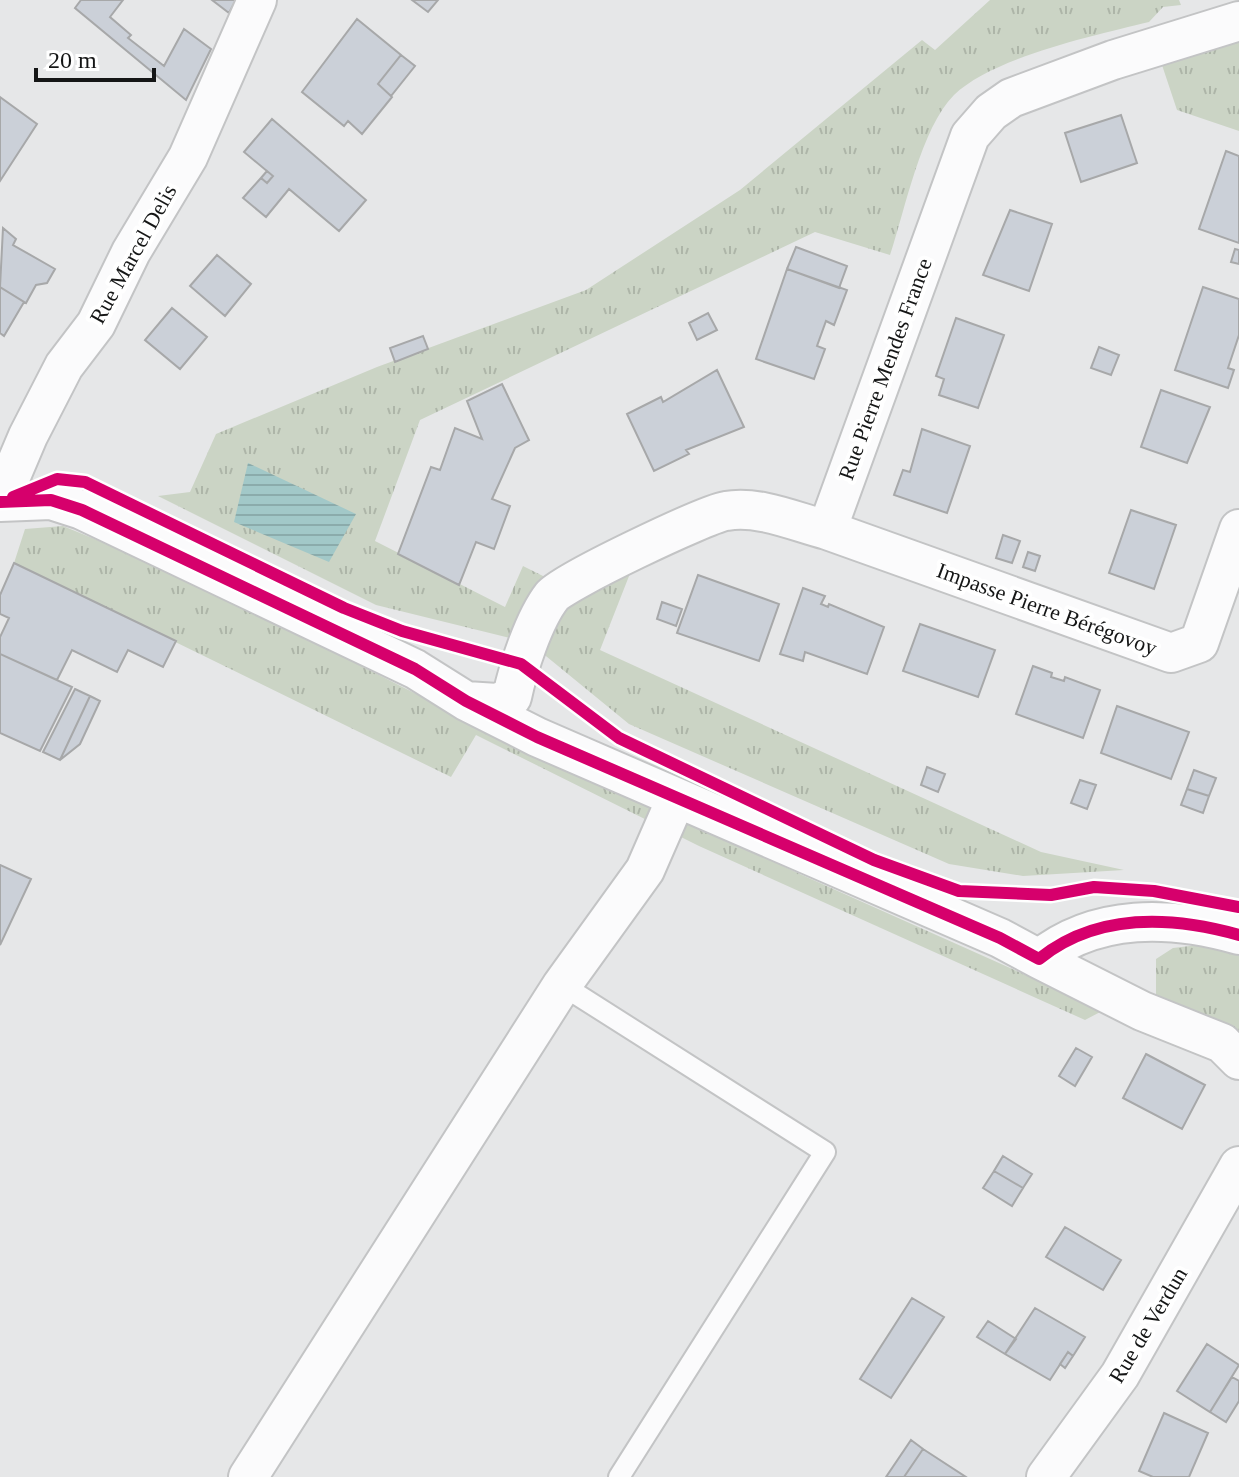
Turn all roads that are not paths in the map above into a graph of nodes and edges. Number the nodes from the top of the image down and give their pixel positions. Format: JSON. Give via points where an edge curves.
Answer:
{"nodes":[{"id":1,"x":257,"y":0,"type":"edge"},
{"id":2,"x":1239,"y":21,"type":"edge"},
{"id":3,"x":0,"y":502,"type":"edge"},
{"id":4,"x":1239,"y":529,"type":"edge"},
{"id":5,"x":827,"y":530,"type":"junction"},
{"id":6,"x":415,"y":669,"type":"junction"},
{"id":7,"x":516,"y":681,"type":"junction"},
{"id":8,"x":466,"y":701,"type":"junction"},
{"id":9,"x":642,"y":782,"type":"junction"},
{"id":10,"x":676,"y":799,"type":"junction"},
{"id":11,"x":1239,"y":935,"type":"edge"},
{"id":12,"x":1039,"y":959,"type":"junction"},
{"id":13,"x":562,"y":985,"type":"junction"},
{"id":14,"x":1239,"y":1060,"type":"edge"},
{"id":15,"x":1239,"y":1166,"type":"edge"},
{"id":16,"x":248,"y":1477,"type":"edge"},
{"id":17,"x":619,"y":1477,"type":"edge"},
{"id":18,"x":1046,"y":1477,"type":"edge"}],
"edges":[{"from":1,"to":3,"type":"street","name":"Rue Marcel Delis","via":[[188,157],[131,252],[96,324],[64,366]]},
{"from":2,"to":5,"type":"street","name":"Rue Pierre Mendes France","via":[[1011,98],[970,136]]},
{"from":3,"to":6,"type":"street","via":[[51,500],[82,510]]},
{"from":4,"to":5,"type":"street","name":"Impasse Pierre Bérégovoy","via":[[1199,643],[1171,653]]},
{"from":5,"to":7,"type":"street","via":[[753,510],[725,511],[560,587],[550,598]]},
{"from":6,"to":7,"type":"street"},
{"from":6,"to":8,"type":"street"},
{"from":7,"to":8,"type":"street","via":[[497,703]]},
{"from":7,"to":9,"type":"street"},
{"from":8,"to":9,"type":"street"},
{"from":9,"to":10,"type":"street"},
{"from":10,"to":12,"type":"street"},
{"from":10,"to":13,"type":"street","via":[[645,870]]},
{"from":11,"to":12,"type":"street","via":[[1207,926],[1113,923],[1059,943]]},
{"from":12,"to":14,"type":"street","via":[[1142,1011],[1222,1043]]},
{"from":13,"to":16,"type":"street"},
{"from":13,"to":17,"type":"lane","via":[[825,1152]]},
{"from":15,"to":18,"type":"street","name":"Rue de Verdun","via":[[1120,1375]]}]}
